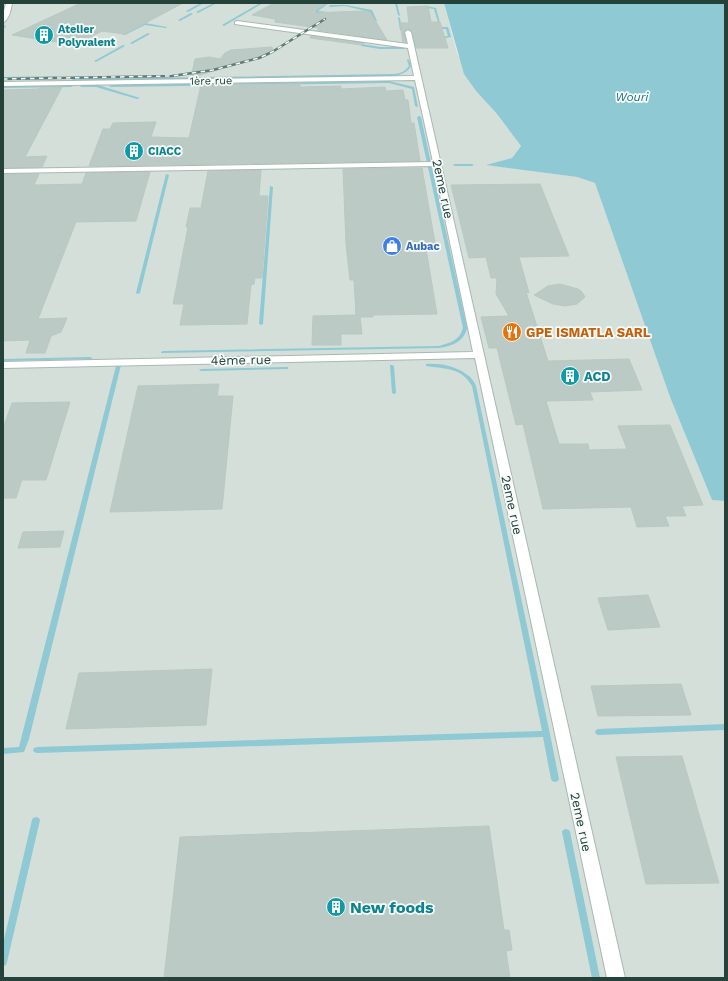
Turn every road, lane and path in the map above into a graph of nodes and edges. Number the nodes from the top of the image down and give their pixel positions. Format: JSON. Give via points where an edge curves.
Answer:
{"nodes":[{"id":1,"x":9,"y":3,"type":"edge"},
{"id":2,"x":3,"y":21,"type":"edge"},
{"id":3,"x":237,"y":23,"type":"dead end"},
{"id":4,"x":408,"y":32,"type":"dead end"},
{"id":5,"x":411,"y":46,"type":"junction"},
{"id":6,"x":418,"y":78,"type":"junction"},
{"id":7,"x":3,"y":84,"type":"edge"},
{"id":8,"x":437,"y":164,"type":"junction"},
{"id":9,"x":3,"y":171,"type":"edge"},
{"id":10,"x":479,"y":355,"type":"junction"},
{"id":11,"x":3,"y":365,"type":"edge"},
{"id":12,"x":616,"y":978,"type":"edge"}],
"edges":[{"from":1,"to":2,"type":"street"},
{"from":3,"to":5,"type":"street"},
{"from":4,"to":5,"type":"street","name":"2eme rue"},
{"from":5,"to":6,"type":"street","name":"2eme rue"},
{"from":6,"to":7,"type":"street","name":"1ère rue"},
{"from":6,"to":8,"type":"street","name":"2eme rue"},
{"from":8,"to":9,"type":"street"},
{"from":8,"to":10,"type":"street","name":"2eme rue"},
{"from":10,"to":11,"type":"street","name":"4ème rue"},
{"from":10,"to":12,"type":"street","name":"2eme rue"}]}
